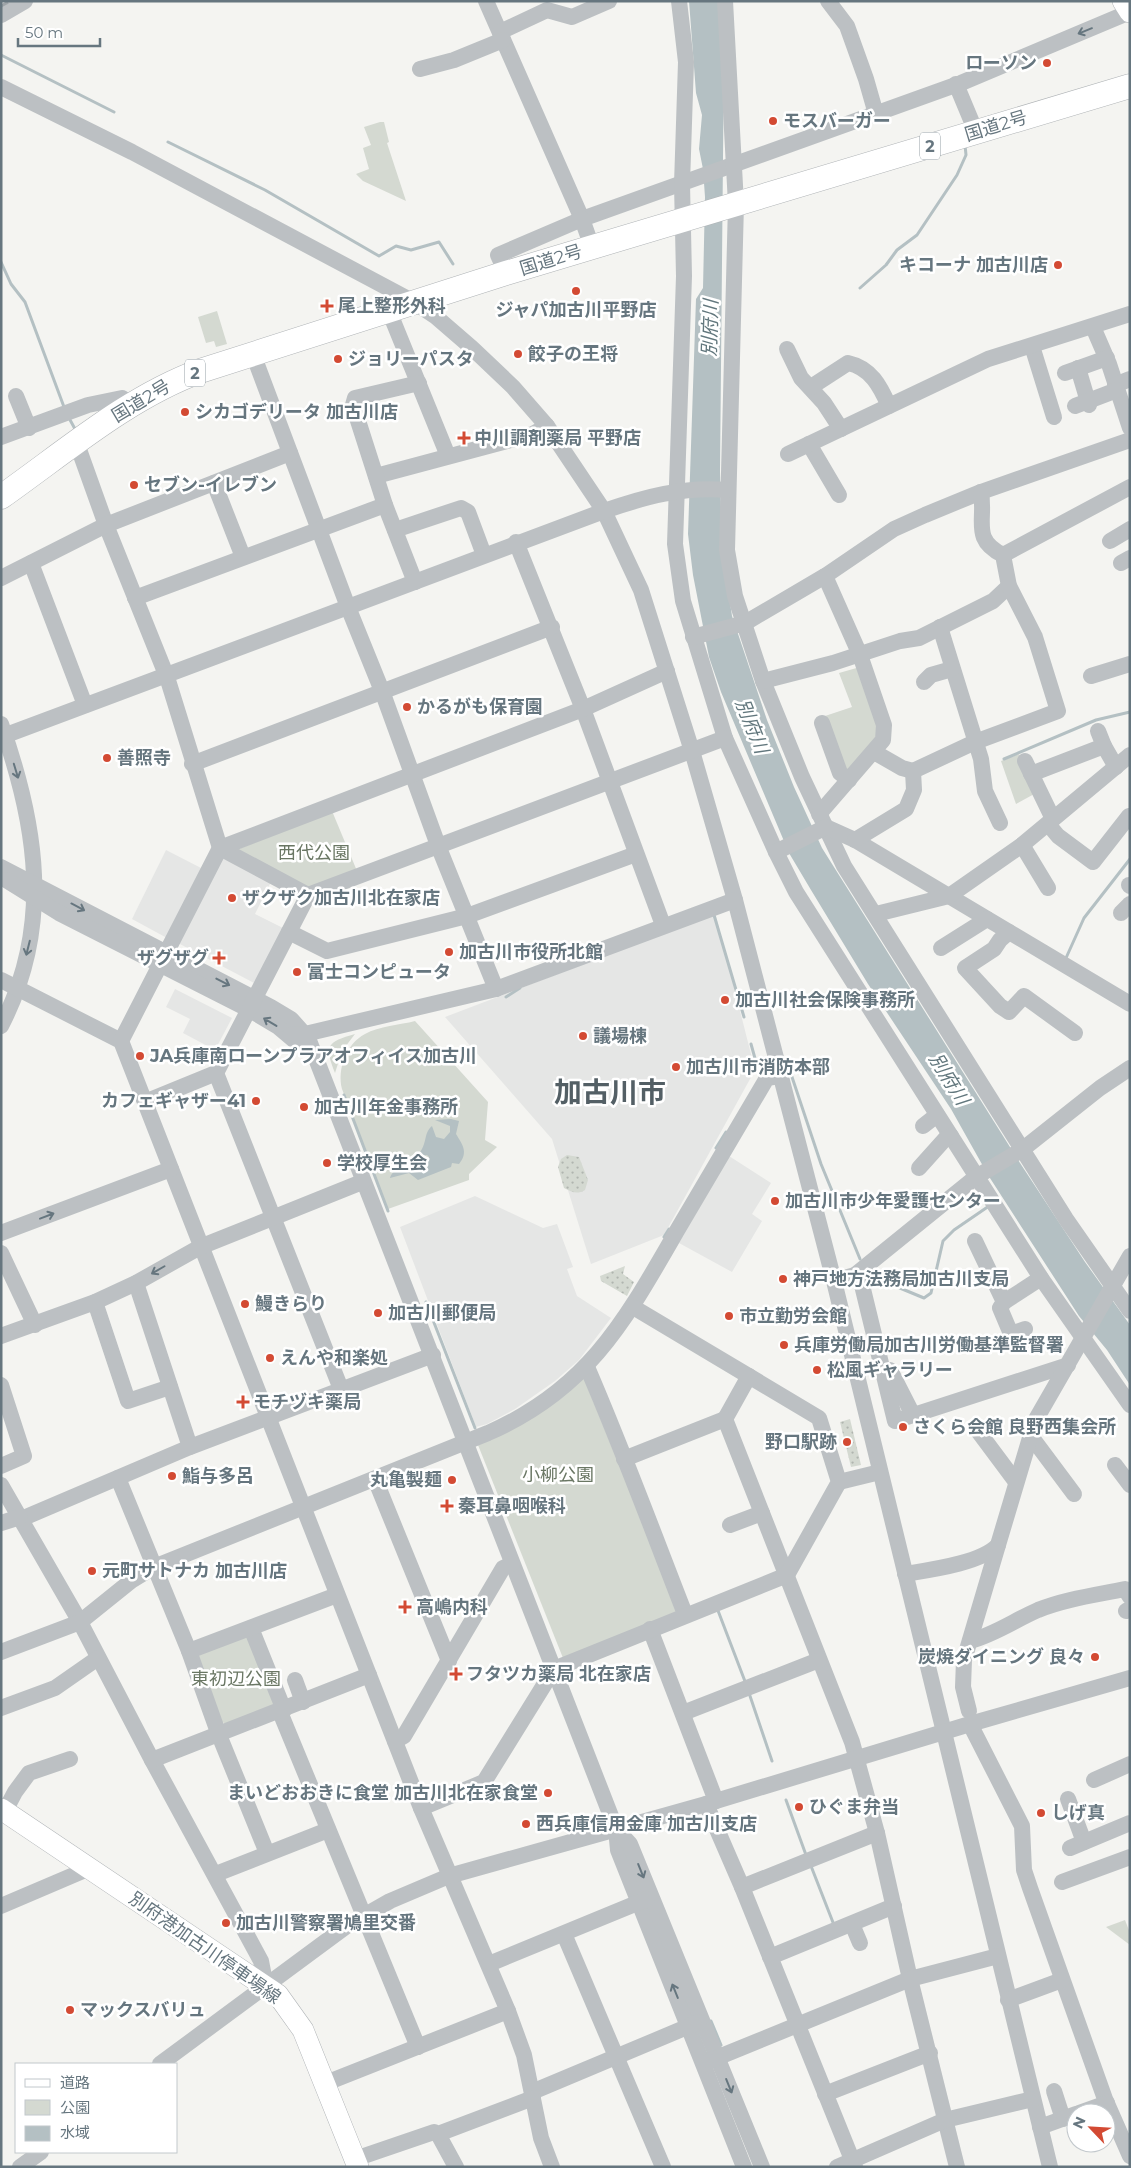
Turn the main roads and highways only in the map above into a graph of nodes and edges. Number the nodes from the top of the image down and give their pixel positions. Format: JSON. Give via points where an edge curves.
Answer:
{"nodes":[{"id":1,"x":1123,"y":1,"type":"edge"},
{"id":2,"x":1130,"y":12,"type":"edge"},
{"id":3,"x":1130,"y":86,"type":"edge"},
{"id":4,"x":1,"y":497,"type":"edge"},
{"id":5,"x":3,"y":1810,"type":"edge"},
{"id":6,"x":357,"y":2163,"type":"edge"}],
"edges":[{"from":1,"to":2,"type":"main road"},
{"from":3,"to":4,"type":"highway","name":"国道2号","number":"2","via":[[506,273],[180,379],[131,404]]},
{"from":5,"to":6,"type":"main road","name":"別府港加古川停車場線","via":[[283,2001],[304,2030]]}]}
